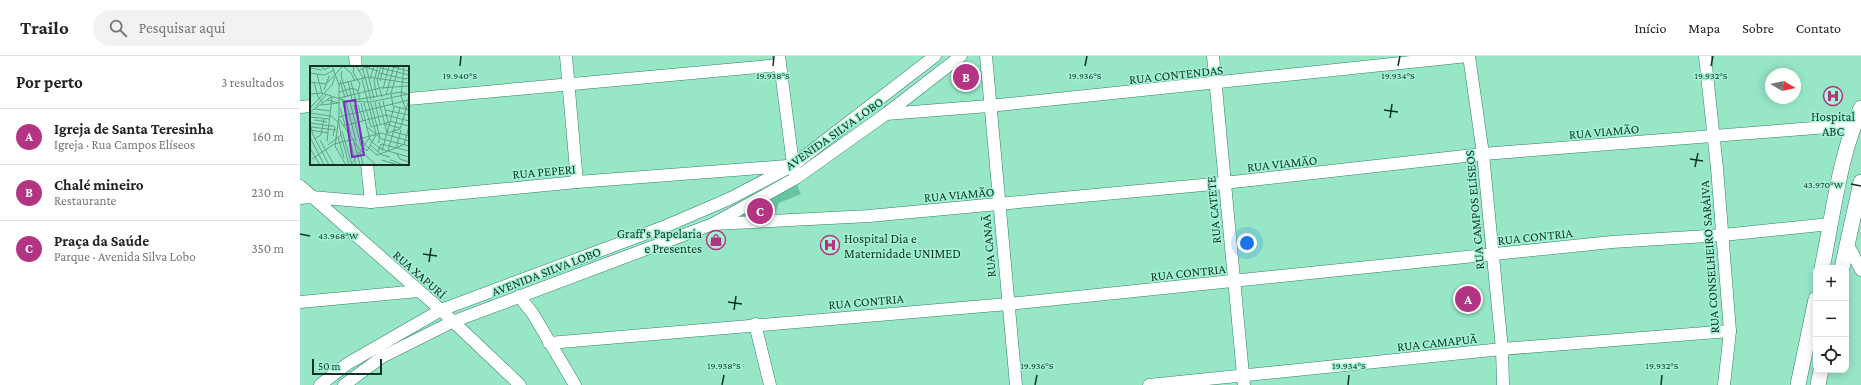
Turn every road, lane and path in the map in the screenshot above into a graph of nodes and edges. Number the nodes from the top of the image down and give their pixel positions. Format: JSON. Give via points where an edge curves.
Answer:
{"nodes":[{"id":1,"x":355,"y":56,"type":"edge"},
{"id":2,"x":566,"y":56,"type":"edge"},
{"id":3,"x":935,"y":56,"type":"edge"},
{"id":4,"x":961,"y":56,"type":"edge"},
{"id":5,"x":986,"y":56,"type":"edge"},
{"id":6,"x":1213,"y":56,"type":"edge"},
{"id":7,"x":1469,"y":56,"type":"edge"},
{"id":8,"x":1705,"y":56,"type":"edge"},
{"id":9,"x":779,"y":60,"type":"edge"},
{"id":10,"x":356,"y":66,"type":"edge"},
{"id":11,"x":569,"y":83,"type":"junction"},
{"id":12,"x":1216,"y":84,"type":"junction"},
{"id":13,"x":409,"y":99,"type":"edge"},
{"id":14,"x":310,"y":106,"type":"edge"},
{"id":15,"x":989,"y":106,"type":"junction"},
{"id":16,"x":300,"y":107,"type":"edge"},
{"id":17,"x":1861,"y":108,"type":"edge"},
{"id":18,"x":886,"y":114,"type":"junction"},
{"id":19,"x":1853,"y":125,"type":"junction"},
{"id":20,"x":1714,"y":135,"type":"junction"},
{"id":21,"x":1483,"y":154,"type":"junction"},
{"id":22,"x":367,"y":165,"type":"edge"},
{"id":23,"x":792,"y":166,"type":"junction"},
{"id":24,"x":796,"y":178,"type":"junction"},
{"id":25,"x":577,"y":182,"type":"junction"},
{"id":26,"x":1861,"y":182,"type":"edge"},
{"id":27,"x":1224,"y":183,"type":"junction"},
{"id":28,"x":300,"y":186,"type":"edge"},
{"id":29,"x":306,"y":198,"type":"edge"},
{"id":30,"x":371,"y":202,"type":"junction"},
{"id":31,"x":998,"y":204,"type":"junction"},
{"id":32,"x":1856,"y":221,"type":"edge"},
{"id":33,"x":713,"y":224,"type":"junction"},
{"id":34,"x":1830,"y":224,"type":"junction"},
{"id":35,"x":1723,"y":235,"type":"junction"},
{"id":36,"x":1847,"y":243,"type":"junction"},
{"id":37,"x":1492,"y":255,"type":"junction"},
{"id":38,"x":1823,"y":265,"type":"edge"},
{"id":39,"x":1843,"y":265,"type":"edge"},
{"id":40,"x":1861,"y":270,"type":"edge"},
{"id":41,"x":1233,"y":282,"type":"junction"},
{"id":42,"x":419,"y":291,"type":"junction"},
{"id":43,"x":519,"y":296,"type":"junction"},
{"id":44,"x":1816,"y":301,"type":"edge"},
{"id":45,"x":300,"y":302,"type":"edge"},
{"id":46,"x":1008,"y":304,"type":"junction"},
{"id":47,"x":441,"y":310,"type":"junction"},
{"id":48,"x":452,"y":322,"type":"junction"},
{"id":49,"x":755,"y":324,"type":"junction"},
{"id":50,"x":1730,"y":331,"type":"junction"},
{"id":51,"x":549,"y":343,"type":"junction"},
{"id":52,"x":1502,"y":349,"type":"junction"},
{"id":53,"x":1820,"y":373,"type":"edge"},
{"id":54,"x":1244,"y":381,"type":"edge"},
{"id":55,"x":320,"y":385,"type":"edge"},
{"id":56,"x":344,"y":385,"type":"edge"},
{"id":57,"x":520,"y":385,"type":"edge"},
{"id":58,"x":575,"y":385,"type":"edge"},
{"id":59,"x":770,"y":385,"type":"edge"},
{"id":60,"x":1016,"y":385,"type":"edge"},
{"id":61,"x":1149,"y":385,"type":"edge"},
{"id":62,"x":1503,"y":385,"type":"edge"},
{"id":63,"x":1724,"y":385,"type":"edge"},
{"id":64,"x":1798,"y":385,"type":"edge"},
{"id":65,"x":1818,"y":385,"type":"edge"}],
"edges":[{"from":1,"to":10,"type":"street"},
{"from":2,"to":11,"type":"street"},
{"from":3,"to":23,"type":"street","name":"AVENIDA SILVA LOBO"},
{"from":4,"to":18,"type":"street","name":"AVENIDA SILVA LOBO"},
{"from":5,"to":15,"type":"street","name":"RUA CANAÃ"},
{"from":6,"to":12,"type":"street","name":"RUA CATETE"},
{"from":7,"to":12,"type":"street","name":"RUA CONTENDAS"},
{"from":7,"to":21,"type":"street","name":"RUA CAMPOS ELÍSEOS"},
{"from":8,"to":20,"type":"street","name":"RUA CONSELHEIRO SARÁIVA"},
{"from":9,"to":11,"type":"street"},
{"from":9,"to":23,"type":"street"},
{"from":11,"to":13,"type":"street"},
{"from":11,"to":25,"type":"street"},
{"from":12,"to":15,"type":"street","name":"RUA CONTENDAS"},
{"from":12,"to":27,"type":"street","name":"RUA CATETE"},
{"from":14,"to":16,"type":"street"},
{"from":15,"to":18,"type":"street","name":"RUA CONTENDAS"},
{"from":15,"to":31,"type":"street","name":"RUA CANAÃ"},
{"from":17,"to":19,"type":"main road"},
{"from":18,"to":24,"type":"street","name":"AVENIDA SILVA LOBO"},
{"from":19,"to":20,"type":"street","name":"RUA VIAMÃO"},
{"from":19,"to":34,"type":"main road"},
{"from":20,"to":21,"type":"street","name":"RUA VIAMÃO"},
{"from":20,"to":35,"type":"street","name":"RUA CONSELHEIRO SARÁIVA"},
{"from":21,"to":27,"type":"street","name":"RUA VIAMÃO"},
{"from":21,"to":37,"type":"street","name":"RUA CAMPOS ELÍSEOS"},
{"from":22,"to":30,"type":"street"},
{"from":23,"to":24,"type":"street"},
{"from":23,"to":25,"type":"street","name":"RUA PEPERI"},
{"from":23,"to":47,"type":"street","name":"AVENIDA SILVA LOBO","via":[[729,199],[666,226]]},
{"from":24,"to":33,"type":"street","name":"AVENIDA SILVA LOBO"},
{"from":25,"to":30,"type":"street","name":"RUA PEPERI"},
{"from":26,"to":32,"type":"main road"},
{"from":27,"to":31,"type":"street","name":"RUA VIAMÃO"},
{"from":27,"to":41,"type":"street","name":"RUA CATETE"},
{"from":28,"to":29,"type":"street","name":"RUA XAPURÍ"},
{"from":29,"to":30,"type":"street","name":"RUA PEPERI"},
{"from":29,"to":42,"type":"street","name":"RUA XAPURÍ"},
{"from":31,"to":33,"type":"street","name":"RUA VIAMÃO","via":[[869,216]]},
{"from":31,"to":46,"type":"street","name":"RUA CANAÃ"},
{"from":32,"to":36,"type":"main road"},
{"from":33,"to":43,"type":"street","name":"AVENIDA SILVA LOBO"},
{"from":34,"to":35,"type":"street","name":"RUA CONTRIA"},
{"from":34,"to":38,"type":"main road"},
{"from":35,"to":37,"type":"street","name":"RUA CONTRIA","via":[[1612,242]]},
{"from":35,"to":50,"type":"street","name":"RUA CONSELHEIRO SARÁIVA"},
{"from":36,"to":39,"type":"main road"},
{"from":36,"to":40,"type":"street"},
{"from":37,"to":41,"type":"street","name":"RUA CONTRIA"},
{"from":37,"to":52,"type":"street","name":"RUA CAMPOS ELÍSEOS"},
{"from":41,"to":46,"type":"street","name":"RUA CONTRIA"},
{"from":41,"to":54,"type":"street","name":"RUA CATETE"},
{"from":42,"to":45,"type":"street"},
{"from":42,"to":47,"type":"street","name":"RUA XAPURÍ"},
{"from":43,"to":48,"type":"street","name":"AVENIDA SILVA LOBO"},
{"from":43,"to":51,"type":"street","via":[[533,314]]},
{"from":44,"to":64,"type":"main road"},
{"from":46,"to":49,"type":"street","name":"RUA CONTRIA"},
{"from":46,"to":60,"type":"street","name":"RUA CANAÃ"},
{"from":47,"to":48,"type":"street","name":"RUA XAPURÍ"},
{"from":47,"to":55,"type":"street","name":"AVENIDA SILVA LOBO","via":[[347,364]]},
{"from":48,"to":56,"type":"street","name":"AVENIDA SILVA LOBO","via":[[382,358]]},
{"from":48,"to":57,"type":"street","name":"RUA XAPURÍ"},
{"from":49,"to":51,"type":"street","name":"RUA CONTRIA"},
{"from":49,"to":59,"type":"street"},
{"from":50,"to":52,"type":"street","name":"RUA CAMAPUÃ"},
{"from":50,"to":63,"type":"street","name":"RUA CONSELHEIRO SARÁIVA"},
{"from":51,"to":58,"type":"street"},
{"from":52,"to":54,"type":"street","name":"RUA CAMAPUÃ"},
{"from":52,"to":62,"type":"street","name":"RUA CAMPOS ELÍSEOS"},
{"from":53,"to":65,"type":"main road"},
{"from":54,"to":61,"type":"street","name":"RUA CAMAPUÃ"}]}
